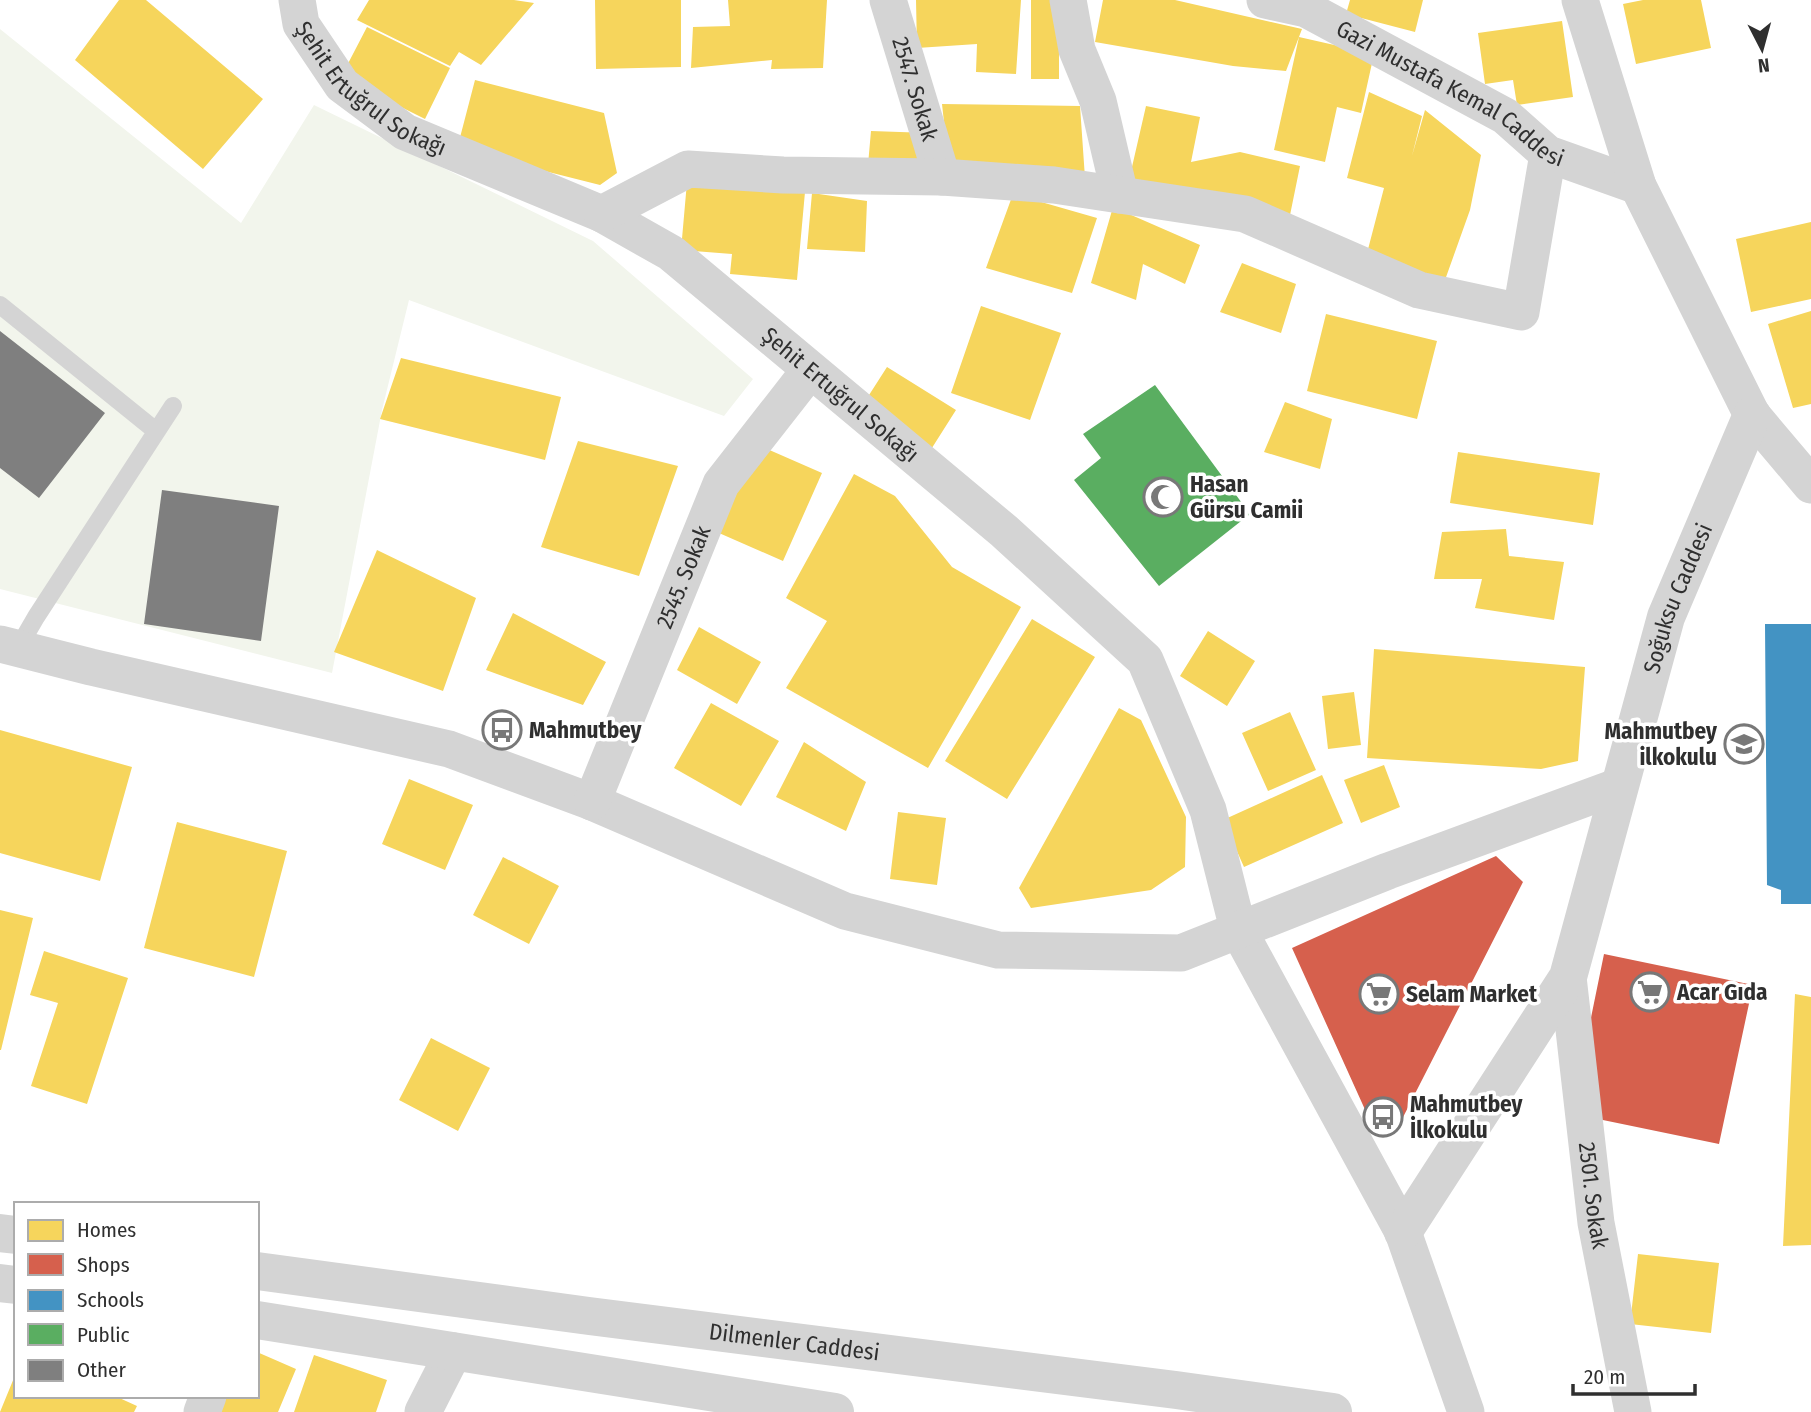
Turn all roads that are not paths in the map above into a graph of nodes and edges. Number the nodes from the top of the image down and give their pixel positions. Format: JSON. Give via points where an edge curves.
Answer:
{"nodes":[{"id":1,"x":297,"y":0,"type":"edge"},
{"id":2,"x":888,"y":0,"type":"edge"},
{"id":3,"x":1068,"y":0,"type":"edge"},
{"id":4,"x":1265,"y":0,"type":"edge"},
{"id":5,"x":1580,"y":0,"type":"edge"},
{"id":6,"x":1548,"y":154,"type":"junction"},
{"id":7,"x":942,"y":177,"type":"junction"},
{"id":8,"x":1638,"y":186,"type":"junction"},
{"id":9,"x":1120,"y":195,"type":"junction"},
{"id":10,"x":603,"y":214,"type":"junction"},
{"id":11,"x":0,"y":305,"type":"edge"},
{"id":12,"x":810,"y":370,"type":"junction"},
{"id":13,"x":173,"y":406,"type":"dead end"},
{"id":14,"x":1752,"y":415,"type":"junction"},
{"id":15,"x":156,"y":431,"type":"junction"},
{"id":16,"x":1811,"y":485,"type":"edge"},
{"id":17,"x":9,"y":646,"type":"edge"},
{"id":18,"x":1619,"y":786,"type":"junction"},
{"id":19,"x":592,"y":802,"type":"junction"},
{"id":20,"x":1238,"y":929,"type":"junction"},
{"id":21,"x":1568,"y":977,"type":"junction"},
{"id":22,"x":1404,"y":1232,"type":"junction"},
{"id":23,"x":259,"y":1271,"type":"edge"},
{"id":24,"x":259,"y":1320,"type":"edge"},
{"id":25,"x":454,"y":1352,"type":"junction"},
{"id":26,"x":428,"y":1411,"type":"edge"},
{"id":27,"x":835,"y":1412,"type":"edge"},
{"id":28,"x":1333,"y":1412,"type":"edge"},
{"id":29,"x":1466,"y":1412,"type":"edge"},
{"id":30,"x":1633,"y":1412,"type":"edge"}],
"edges":[{"from":1,"to":10,"type":"street","name":"Şehit Ertuğrul Sokağı","via":[[301,24],[342,85],[405,132]]},
{"from":2,"to":7,"type":"street","name":"2547. Sokak"},
{"from":3,"to":9,"type":"street","via":[[1077,50],[1098,101]]},
{"from":4,"to":6,"type":"street","name":"Gazi Mustafa Kemal Caddesi","via":[[1306,9],[1505,116]]},
{"from":5,"to":8,"type":"street"},
{"from":6,"to":8,"type":"street","name":"Gazi Mustafa Kemal Caddesi"},
{"from":6,"to":9,"type":"street","via":[[1521,312],[1419,290],[1245,214]]},
{"from":7,"to":9,"type":"street","via":[[1054,184]]},
{"from":7,"to":10,"type":"street","via":[[688,169]]},
{"from":8,"to":14,"type":"street"},
{"from":10,"to":12,"type":"street","name":"Şehit Ertuğrul Sokağı","via":[[671,253]]},
{"from":11,"to":15,"type":"lane"},
{"from":12,"to":19,"type":"street","name":"2545. Sokak","via":[[721,484]]},
{"from":12,"to":20,"type":"street","name":"Şehit Ertuğrul Sokağı","via":[[1004,531],[1144,660],[1208,810]]},
{"from":13,"to":15,"type":"lane"},
{"from":14,"to":16,"type":"street"},
{"from":14,"to":18,"type":"street","name":"Soğuksu Caddesi","via":[[1666,617]]},
{"from":15,"to":17,"type":"lane","via":[[36,617]]},
{"from":17,"to":19,"type":"street","via":[[449,749]]},
{"from":18,"to":20,"type":"street"},
{"from":18,"to":21,"type":"street","name":"Soğuksu Caddesi"},
{"from":19,"to":20,"type":"street","via":[[845,911],[999,950],[1181,953]]},
{"from":20,"to":22,"type":"street","name":"Şehit Ertuğrul Sokağı"},
{"from":21,"to":22,"type":"street","name":"Soğuksu Caddesi"},
{"from":21,"to":30,"type":"street","name":"2501. Sokak","via":[[1596,1223]]},
{"from":22,"to":29,"type":"street","name":"Şehit Ertuğrul Sokağı"},
{"from":23,"to":28,"type":"street","name":"Dilmenler Caddesi"},
{"from":24,"to":25,"type":"street"},
{"from":25,"to":26,"type":"street"},
{"from":25,"to":27,"type":"street"}]}
